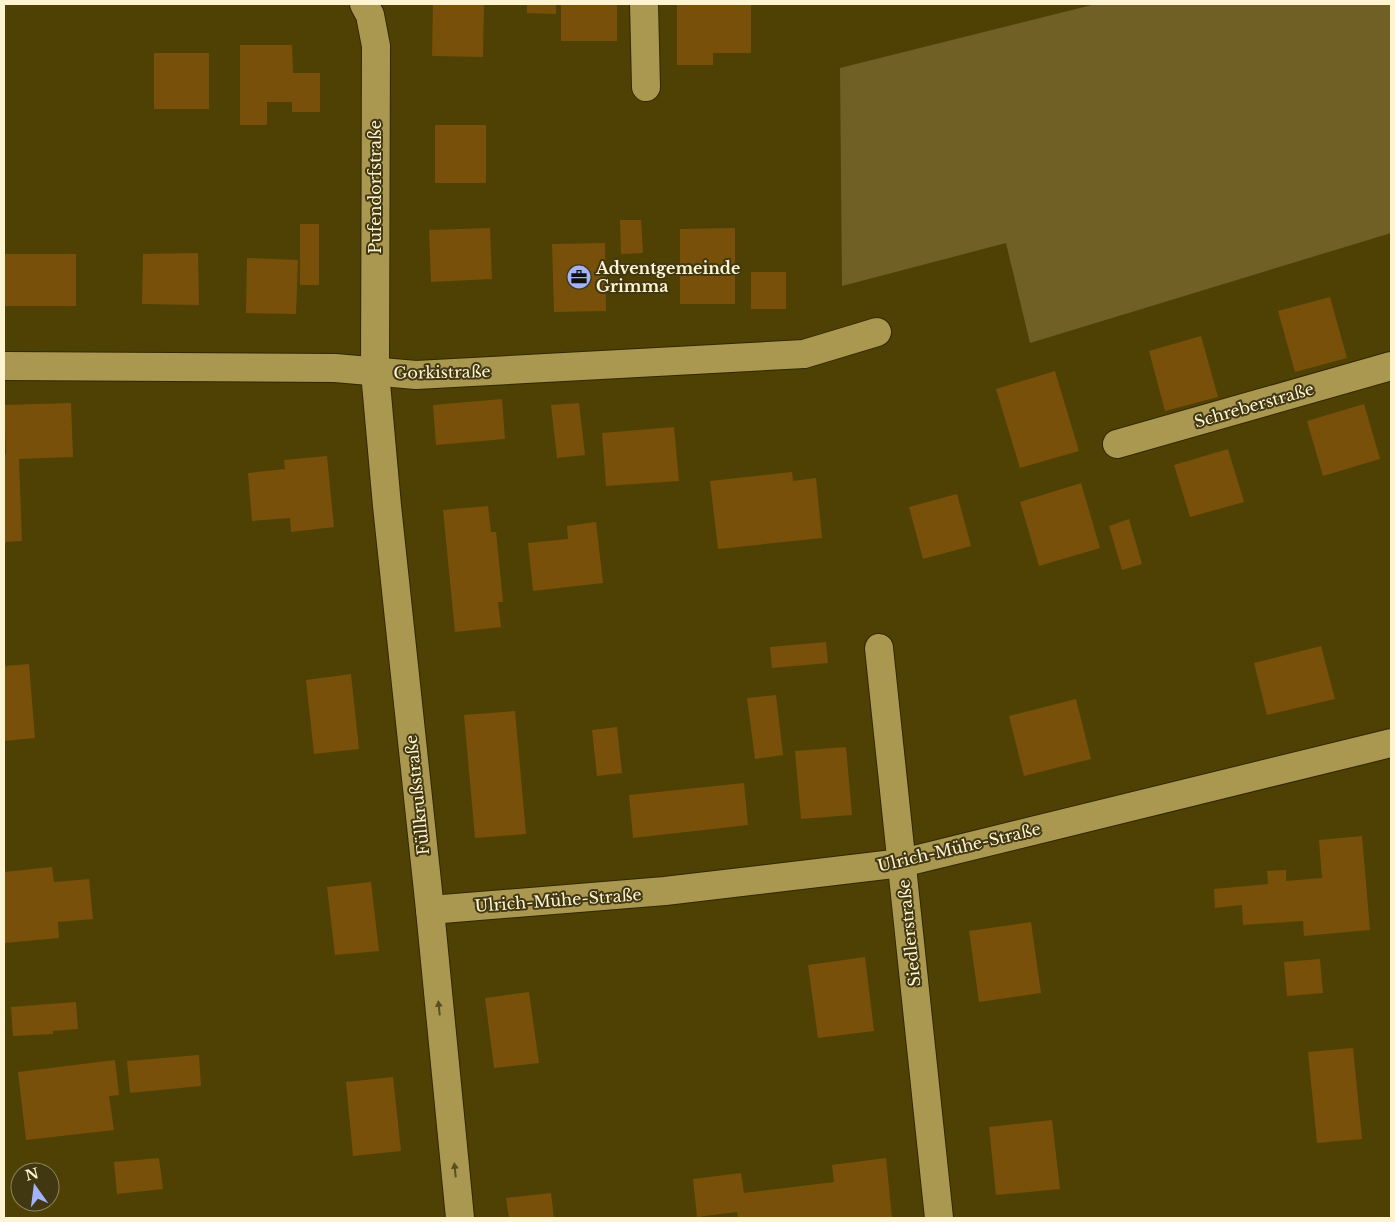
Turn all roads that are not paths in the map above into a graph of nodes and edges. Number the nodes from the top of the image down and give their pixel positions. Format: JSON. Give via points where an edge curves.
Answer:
{"nodes":[{"id":1,"x":364,"y":4,"type":"edge"},
{"id":2,"x":644,"y":4,"type":"edge"},
{"id":3,"x":646,"y":87,"type":"dead end"},
{"id":4,"x":877,"y":332,"type":"dead end"},
{"id":5,"x":4,"y":366,"type":"edge"},
{"id":6,"x":1391,"y":366,"type":"edge"},
{"id":7,"x":375,"y":372,"type":"junction"},
{"id":8,"x":1117,"y":444,"type":"dead end"},
{"id":9,"x":879,"y":648,"type":"dead end"},
{"id":10,"x":1391,"y":743,"type":"edge"},
{"id":11,"x":902,"y":864,"type":"junction"},
{"id":12,"x":430,"y":910,"type":"junction"},
{"id":13,"x":460,"y":1218,"type":"edge"},
{"id":14,"x":939,"y":1218,"type":"edge"}],
"edges":[{"from":1,"to":7,"type":"street","name":"Pufendorfstraße","via":[[370,14],[376,46]]},
{"from":2,"to":3,"type":"street"},
{"from":4,"to":7,"type":"street","name":"Gorkistraße","via":[[804,354],[416,375]]},
{"from":5,"to":7,"type":"street","name":"Gorkistraße","via":[[335,368]]},
{"from":6,"to":8,"type":"street","name":"Schreberstraße"},
{"from":7,"to":12,"type":"street","name":"Füllkrußstraße"},
{"from":9,"to":11,"type":"street","name":"Siedlerstraße"},
{"from":10,"to":11,"type":"street","name":"Ulrich-Mühe-Straße"},
{"from":11,"to":12,"type":"street","name":"Ulrich-Mühe-Straße","via":[[665,891]]},
{"from":11,"to":14,"type":"street","name":"Siedlerstraße"},
{"from":13,"to":12,"type":"street","name":"Füllkrußstraße","one_way":true}]}
